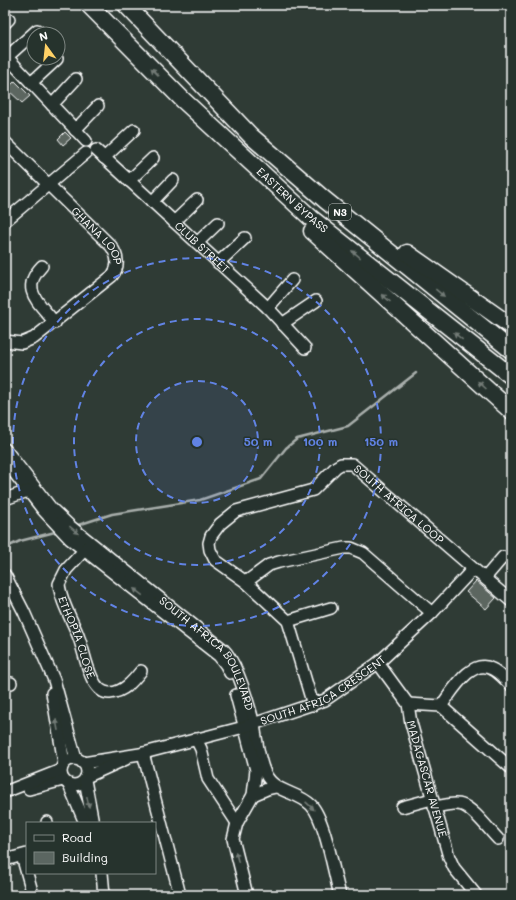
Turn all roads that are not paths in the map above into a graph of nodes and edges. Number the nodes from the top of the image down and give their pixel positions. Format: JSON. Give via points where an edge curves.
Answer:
{"nodes":[{"id":1,"x":89,"y":5,"type":"edge"},
{"id":2,"x":126,"y":5,"type":"edge"},
{"id":3,"x":26,"y":39,"type":"edge"},
{"id":4,"x":6,"y":56,"type":"edge"},
{"id":5,"x":182,"y":62,"type":"junction"},
{"id":6,"x":49,"y":66,"type":"edge"},
{"id":7,"x":76,"y":80,"type":"dead end"},
{"id":8,"x":31,"y":83,"type":"junction"},
{"id":9,"x":183,"y":100,"type":"junction"},
{"id":10,"x":52,"y":105,"type":"junction"},
{"id":11,"x":98,"y":106,"type":"dead end"},
{"id":12,"x":75,"y":130,"type":"junction"},
{"id":13,"x":134,"y":130,"type":"dead end"},
{"id":14,"x":5,"y":142,"type":"edge"},
{"id":15,"x":95,"y":154,"type":"junction"},
{"id":16,"x":153,"y":158,"type":"dead end"},
{"id":17,"x":173,"y":180,"type":"dead end"},
{"id":18,"x":129,"y":181,"type":"junction"},
{"id":19,"x":48,"y":186,"type":"junction"},
{"id":20,"x":197,"y":200,"type":"dead end"},
{"id":21,"x":152,"y":202,"type":"junction"},
{"id":22,"x":5,"y":221,"type":"edge"},
{"id":23,"x":174,"y":222,"type":"junction"},
{"id":24,"x":218,"y":223,"type":"dead end"},
{"id":25,"x":245,"y":238,"type":"dead end"},
{"id":26,"x":197,"y":243,"type":"junction"},
{"id":27,"x":218,"y":263,"type":"junction"},
{"id":28,"x":42,"y":266,"type":"dead end"},
{"id":29,"x":292,"y":280,"type":"dead end"},
{"id":30,"x":316,"y":301,"type":"dead end"},
{"id":31,"x":268,"y":308,"type":"junction"},
{"id":32,"x":55,"y":323,"type":"junction"},
{"id":33,"x":282,"y":324,"type":"junction"},
{"id":34,"x":511,"y":326,"type":"edge"},
{"id":35,"x":5,"y":341,"type":"edge"},
{"id":36,"x":305,"y":348,"type":"dead end"},
{"id":37,"x":511,"y":350,"type":"edge"},
{"id":38,"x":511,"y":376,"type":"edge"},
{"id":39,"x":511,"y":411,"type":"edge"},
{"id":40,"x":5,"y":449,"type":"edge"},
{"id":41,"x":5,"y":461,"type":"edge"},
{"id":42,"x":28,"y":491,"type":"junction"},
{"id":43,"x":5,"y":498,"type":"edge"},
{"id":44,"x":88,"y":545,"type":"junction"},
{"id":45,"x":503,"y":557,"type":"dead end"},
{"id":46,"x":473,"y":569,"type":"junction"},
{"id":47,"x":5,"y":575,"type":"edge"},
{"id":48,"x":485,"y":578,"type":"junction"},
{"id":49,"x":246,"y":582,"type":"junction"},
{"id":50,"x":511,"y":602,"type":"edge"},
{"id":51,"x":331,"y":608,"type":"dead end"},
{"id":52,"x":432,"y":613,"type":"junction"},
{"id":53,"x":288,"y":621,"type":"junction"},
{"id":54,"x":47,"y":661,"type":"junction"},
{"id":55,"x":378,"y":664,"type":"junction"},
{"id":56,"x":141,"y":671,"type":"dead end"},
{"id":57,"x":511,"y":685,"type":"edge"},
{"id":58,"x":408,"y":704,"type":"junction"},
{"id":59,"x":313,"y":705,"type":"junction"},
{"id":60,"x":441,"y":706,"type":"junction"},
{"id":61,"x":249,"y":726,"type":"junction"},
{"id":62,"x":196,"y":739,"type":"junction"},
{"id":63,"x":142,"y":753,"type":"junction"},
{"id":64,"x":80,"y":761,"type":"junction"},
{"id":65,"x":511,"y":768,"type":"edge"},
{"id":66,"x":64,"y":775,"type":"junction"},
{"id":67,"x":86,"y":778,"type":"junction"},
{"id":68,"x":276,"y":787,"type":"junction"},
{"id":69,"x":5,"y":793,"type":"edge"},
{"id":70,"x":253,"y":795,"type":"junction"},
{"id":71,"x":433,"y":803,"type":"junction"},
{"id":72,"x":402,"y":807,"type":"dead end"},
{"id":73,"x":85,"y":822,"type":"edge"},
{"id":74,"x":93,"y":822,"type":"edge"},
{"id":75,"x":237,"y":824,"type":"junction"},
{"id":76,"x":498,"y":839,"type":"dead end"},
{"id":77,"x":24,"y":855,"type":"edge"},
{"id":78,"x":5,"y":860,"type":"edge"},
{"id":79,"x":28,"y":874,"type":"edge"},
{"id":80,"x":102,"y":874,"type":"edge"},
{"id":81,"x":33,"y":895,"type":"edge"},
{"id":82,"x":104,"y":895,"type":"edge"},
{"id":83,"x":180,"y":895,"type":"edge"},
{"id":84,"x":247,"y":895,"type":"edge"},
{"id":85,"x":340,"y":895,"type":"edge"},
{"id":86,"x":476,"y":895,"type":"edge"}],
"edges":[{"from":9,"to":1,"type":"highway","name":"EASTERN BYPASS","number":"N3","one_way":true},
{"from":2,"to":5,"type":"highway","name":"EASTERN BYPASS","number":"N3"},
{"from":3,"to":4,"type":"street"},
{"from":4,"to":8,"type":"street"},
{"from":5,"to":34,"type":"highway","via":[[366,222],[414,259]]},
{"from":5,"to":37,"type":"highway","name":"EASTERN BYPASS","number":"N3","one_way":true,"via":[[251,136],[325,200]]},
{"from":6,"to":8,"type":"street"},
{"from":7,"to":10,"type":"street"},
{"from":8,"to":10,"type":"street"},
{"from":38,"to":9,"type":"highway","name":"EASTERN BYPASS","number":"N3","one_way":true,"via":[[311,218]]},
{"from":39,"to":9,"type":"highway","one_way":true,"via":[[253,178],[210,136]]},
{"from":10,"to":12,"type":"street"},
{"from":11,"to":12,"type":"street"},
{"from":12,"to":15,"type":"street","via":[[86,141],[83,148]]},
{"from":13,"to":15,"type":"street"},
{"from":14,"to":19,"type":"street","name":"GHANA LOOP"},
{"from":15,"to":18,"type":"street","name":"CLUB STREET"},
{"from":15,"to":19,"type":"street"},
{"from":16,"to":18,"type":"street"},
{"from":17,"to":21,"type":"street"},
{"from":18,"to":21,"type":"street","name":"CLUB STREET"},
{"from":19,"to":22,"type":"street"},
{"from":19,"to":32,"type":"street","name":"GHANA LOOP","via":[[111,246],[118,262],[112,276]]},
{"from":20,"to":23,"type":"street"},
{"from":21,"to":23,"type":"street","name":"CLUB STREET"},
{"from":23,"to":26,"type":"street","name":"CLUB STREET"},
{"from":24,"to":26,"type":"street"},
{"from":25,"to":27,"type":"street"},
{"from":26,"to":27,"type":"street","name":"CLUB STREET"},
{"from":27,"to":31,"type":"street","name":"CLUB STREET"},
{"from":28,"to":32,"type":"street","via":[[33,276],[30,286],[35,297]]},
{"from":29,"to":31,"type":"street"},
{"from":30,"to":33,"type":"street"},
{"from":31,"to":33,"type":"street","name":"CLUB STREET"},
{"from":32,"to":35,"type":"street","name":"GHANA LOOP","via":[[29,341]]},
{"from":33,"to":36,"type":"street","name":"CLUB STREET"},
{"from":40,"to":44,"type":"street","name":"SOUTH AFRICA BOULEVARD","one_way":true,"via":[[60,518]]},
{"from":41,"to":42,"type":"street","name":"SOUTH AFRICA BOULEVARD"},
{"from":42,"to":43,"type":"street"},
{"from":42,"to":44,"type":"street","name":"SOUTH AFRICA BOULEVARD","via":[[74,542]]},
{"from":44,"to":56,"type":"street","name":"ETHOPIA CLOSE","via":[[63,574],[59,584],[93,681],[102,692],[112,693],[128,686]]},
{"from":44,"to":61,"type":"street","name":"SOUTH AFRICA BOULEVARD","via":[[223,660]]},
{"from":45,"to":48,"type":"street"},
{"from":46,"to":48,"type":"street","name":"SOUTH AFRICA LOOP"},
{"from":46,"to":49,"type":"street","name":"SOUTH AFRICA LOOP","via":[[357,468],[346,464],[336,468],[313,490],[236,511],[220,524],[209,543],[212,555]]},
{"from":46,"to":52,"type":"street","name":"SOUTH AFRICA CRESCENT"},
{"from":47,"to":54,"type":"street"},
{"from":48,"to":50,"type":"street","name":"SOUTH AFRICA LOOP"},
{"from":49,"to":52,"type":"street","via":[[269,565],[337,548],[351,548],[363,553]]},
{"from":49,"to":53,"type":"street","name":"SOUTH AFRICA LOOP"},
{"from":51,"to":53,"type":"street"},
{"from":52,"to":55,"type":"street","name":"SOUTH AFRICA CRESCENT"},
{"from":53,"to":59,"type":"street"},
{"from":54,"to":64,"type":"street"},
{"from":66,"to":54,"type":"street","one_way":true},
{"from":55,"to":58,"type":"street","name":"MADAGASCAR AVENUE"},
{"from":55,"to":59,"type":"street","name":"SOUTH AFRICA CRESCENT","via":[[332,697]]},
{"from":57,"to":60,"type":"street","via":[[494,669],[478,667],[469,672]]},
{"from":58,"to":60,"type":"street"},
{"from":58,"to":71,"type":"street","name":"MADAGASCAR AVENUE"},
{"from":59,"to":61,"type":"street","name":"SOUTH AFRICA CRESCENT"},
{"from":60,"to":65,"type":"street"},
{"from":61,"to":62,"type":"street","name":"SOUTH AFRICA CRESCENT"},
{"from":61,"to":68,"type":"street","name":"SOUTH AFRICA BOULEVARD","via":[[262,767]]},
{"from":61,"to":70,"type":"street","name":"SOUTH AFRICA BOULEVARD","via":[[256,770]]},
{"from":62,"to":63,"type":"street","name":"SOUTH AFRICA CRESCENT"},
{"from":62,"to":75,"type":"street","via":[[208,779]]},
{"from":63,"to":64,"type":"street","name":"SOUTH AFRICA CRESCENT"},
{"from":63,"to":67,"type":"street","name":"SOUTH AFRICA CRESCENT"},
{"from":63,"to":83,"type":"street"},
{"from":64,"to":66,"type":"street","name":"SOUTH AFRICA CRESCENT"},
{"from":64,"to":67,"type":"street","via":[[87,769]]},
{"from":66,"to":67,"type":"street","name":"SOUTH AFRICA CRESCENT","via":[[78,785]]},
{"from":66,"to":69,"type":"street"},
{"from":66,"to":73,"type":"street"},
{"from":67,"to":74,"type":"street","one_way":true},
{"from":68,"to":70,"type":"street","via":[[267,788]]},
{"from":68,"to":85,"type":"street","name":"SOUTH AFRICA BOULEVARD","one_way":true,"via":[[311,804],[318,816]]},
{"from":70,"to":75,"type":"street","name":"SOUTH AFRICA BOULEVARD"},
{"from":71,"to":72,"type":"street"},
{"from":71,"to":76,"type":"street","via":[[462,805],[469,808]]},
{"from":71,"to":86,"type":"street","name":"MADAGASCAR AVENUE","via":[[451,863]]},
{"from":84,"to":75,"type":"street","name":"SOUTH AFRICA BOULEVARD","one_way":true,"via":[[234,847],[233,839]]},
{"from":77,"to":78,"type":"street"},
{"from":79,"to":81,"type":"street"},
{"from":80,"to":82,"type":"street"}]}
